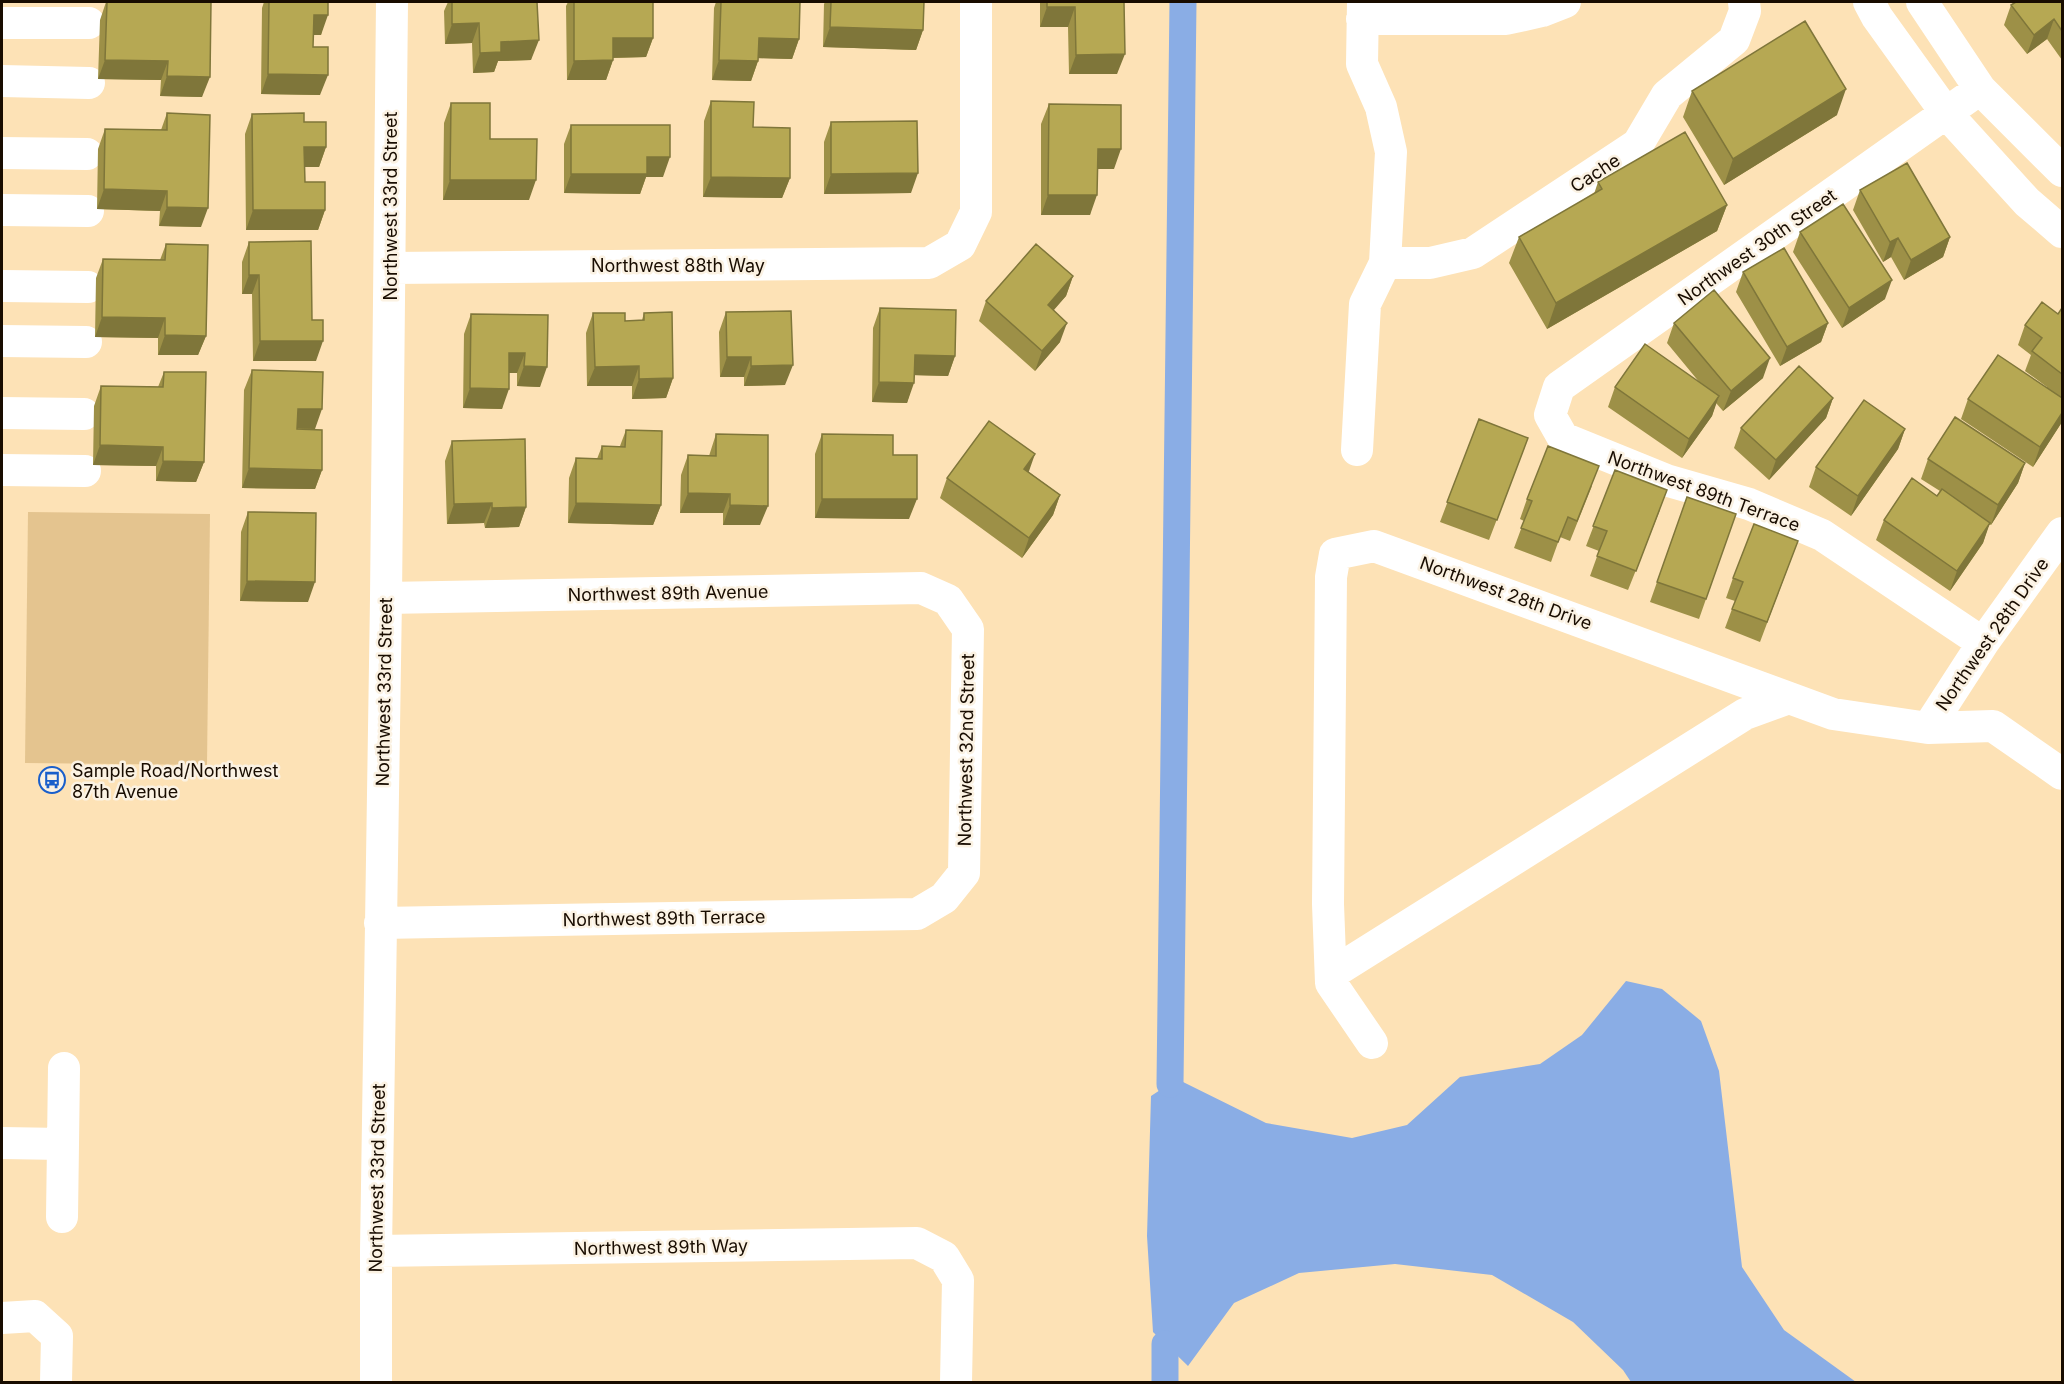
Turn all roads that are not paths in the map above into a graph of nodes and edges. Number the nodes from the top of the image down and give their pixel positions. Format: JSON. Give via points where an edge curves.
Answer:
{"nodes":[{"id":1,"x":392,"y":2,"type":"edge"},
{"id":2,"x":976,"y":2,"type":"edge"},
{"id":3,"x":1565,"y":2,"type":"edge"},
{"id":4,"x":1744,"y":2,"type":"edge"},
{"id":5,"x":1869,"y":2,"type":"edge"},
{"id":6,"x":1922,"y":2,"type":"edge"},
{"id":7,"x":1363,"y":10,"type":"edge"},
{"id":8,"x":2,"y":23,"type":"edge"},
{"id":9,"x":89,"y":23,"type":"dead end"},
{"id":10,"x":2,"y":81,"type":"edge"},
{"id":11,"x":88,"y":83,"type":"dead end"},
{"id":12,"x":1980,"y":89,"type":"junction"},
{"id":13,"x":1946,"y":113,"type":"junction"},
{"id":14,"x":2,"y":153,"type":"edge"},
{"id":15,"x":87,"y":154,"type":"dead end"},
{"id":16,"x":2062,"y":171,"type":"edge"},
{"id":17,"x":2,"y":210,"type":"edge"},
{"id":18,"x":88,"y":211,"type":"dead end"},
{"id":19,"x":2062,"y":232,"type":"edge"},
{"id":20,"x":1385,"y":264,"type":"junction"},
{"id":21,"x":390,"y":268,"type":"junction"},
{"id":22,"x":2,"y":286,"type":"edge"},
{"id":23,"x":88,"y":287,"type":"dead end"},
{"id":24,"x":2,"y":341,"type":"edge"},
{"id":25,"x":86,"y":342,"type":"dead end"},
{"id":26,"x":2,"y":413,"type":"edge"},
{"id":27,"x":84,"y":414,"type":"dead end"},
{"id":28,"x":1550,"y":416,"type":"joint"},
{"id":29,"x":1357,"y":450,"type":"dead end"},
{"id":30,"x":2,"y":470,"type":"edge"},
{"id":31,"x":85,"y":471,"type":"dead end"},
{"id":32,"x":2062,"y":533,"type":"edge"},
{"id":33,"x":386,"y":598,"type":"junction"},
{"id":34,"x":948,"y":600,"type":"joint"},
{"id":35,"x":1983,"y":643,"type":"junction"},
{"id":36,"x":1752,"y":684,"type":"junction"},
{"id":37,"x":1789,"y":698,"type":"junction"},
{"id":38,"x":1928,"y":728,"type":"junction"},
{"id":39,"x":2062,"y":774,"type":"edge"},
{"id":40,"x":944,"y":898,"type":"joint"},
{"id":41,"x":380,"y":923,"type":"junction"},
{"id":42,"x":1330,"y":966,"type":"junction"},
{"id":43,"x":1372,"y":1043,"type":"dead end"},
{"id":44,"x":64,"y":1068,"type":"dead end"},
{"id":45,"x":2,"y":1143,"type":"edge"},
{"id":46,"x":63,"y":1144,"type":"junction"},
{"id":47,"x":62,"y":1217,"type":"dead end"},
{"id":48,"x":376,"y":1251,"type":"junction"},
{"id":49,"x":2,"y":1318,"type":"edge"},
{"id":50,"x":56,"y":1383,"type":"edge"},
{"id":51,"x":376,"y":1383,"type":"edge"},
{"id":52,"x":956,"y":1383,"type":"edge"}],
"edges":[{"from":1,"to":21,"type":"street","name":"Northwest 33rd Street"},
{"from":2,"to":21,"type":"street","name":"Northwest 88th Way","via":[[976,212],[960,245],[929,264]]},
{"from":3,"to":7,"type":"street","via":[[1506,19]]},
{"from":4,"to":20,"type":"street","name":"Cache","via":[[1745,11],[1734,39],[1667,95],[1638,144],[1473,253],[1430,264]]},
{"from":5,"to":13,"type":"street"},
{"from":6,"to":12,"type":"street"},
{"from":7,"to":20,"type":"street","via":[[1362,64],[1381,107],[1391,152]]},
{"from":8,"to":9,"type":"street"},
{"from":10,"to":11,"type":"street"},
{"from":12,"to":13,"type":"street","name":"Northwest 30th Street"},
{"from":12,"to":16,"type":"street"},
{"from":13,"to":19,"type":"street","via":[[2027,202]]},
{"from":13,"to":28,"type":"street","name":"Northwest 30th Street","via":[[1559,387]]},
{"from":14,"to":15,"type":"street"},
{"from":17,"to":18,"type":"street"},
{"from":20,"to":29,"type":"street","via":[[1365,304]]},
{"from":21,"to":33,"type":"street","name":"Northwest 33rd Street"},
{"from":22,"to":23,"type":"street"},
{"from":24,"to":25,"type":"street"},
{"from":26,"to":27,"type":"street"},
{"from":28,"to":35,"type":"street","name":"Northwest 89th Terrace","via":[[1563,438],[1669,481],[1749,504],[1822,535]]},
{"from":30,"to":31,"type":"street"},
{"from":32,"to":35,"type":"street","name":"Northwest 28th Drive"},
{"from":33,"to":34,"type":"street","name":"Northwest 89th Avenue","via":[[921,588]]},
{"from":33,"to":41,"type":"street","name":"Northwest 33rd Street"},
{"from":34,"to":40,"type":"street","name":"Northwest 32nd Street","via":[[968,629],[964,873]]},
{"from":35,"to":38,"type":"street","name":"Northwest 28th Drive"},
{"from":36,"to":37,"type":"street","name":"Northwest 28th Drive"},
{"from":36,"to":42,"type":"street"},
{"from":36,"to":42,"type":"street","name":"Northwest 28th Drive","via":[[1374,546],[1335,554],[1331,578]]},
{"from":37,"to":38,"type":"street","name":"Northwest 28th Drive","via":[[1833,714]]},
{"from":37,"to":42,"type":"street","via":[[1745,714]]},
{"from":38,"to":39,"type":"street","via":[[1993,726]]},
{"from":40,"to":41,"type":"street","name":"Northwest 89th Terrace","via":[[917,914]]},
{"from":41,"to":48,"type":"street","name":"Northwest 33rd Street"},
{"from":42,"to":43,"type":"street","name":"Northwest 28th Drive","via":[[1331,983]]},
{"from":44,"to":46,"type":"street"},
{"from":45,"to":46,"type":"street"},
{"from":46,"to":47,"type":"street"},
{"from":48,"to":51,"type":"street","name":"Northwest 33rd Street"},
{"from":48,"to":52,"type":"street","name":"Northwest 89th Way","via":[[917,1243],[944,1257],[958,1280]]},
{"from":49,"to":50,"type":"street","via":[[35,1316],[57,1336]]}]}
